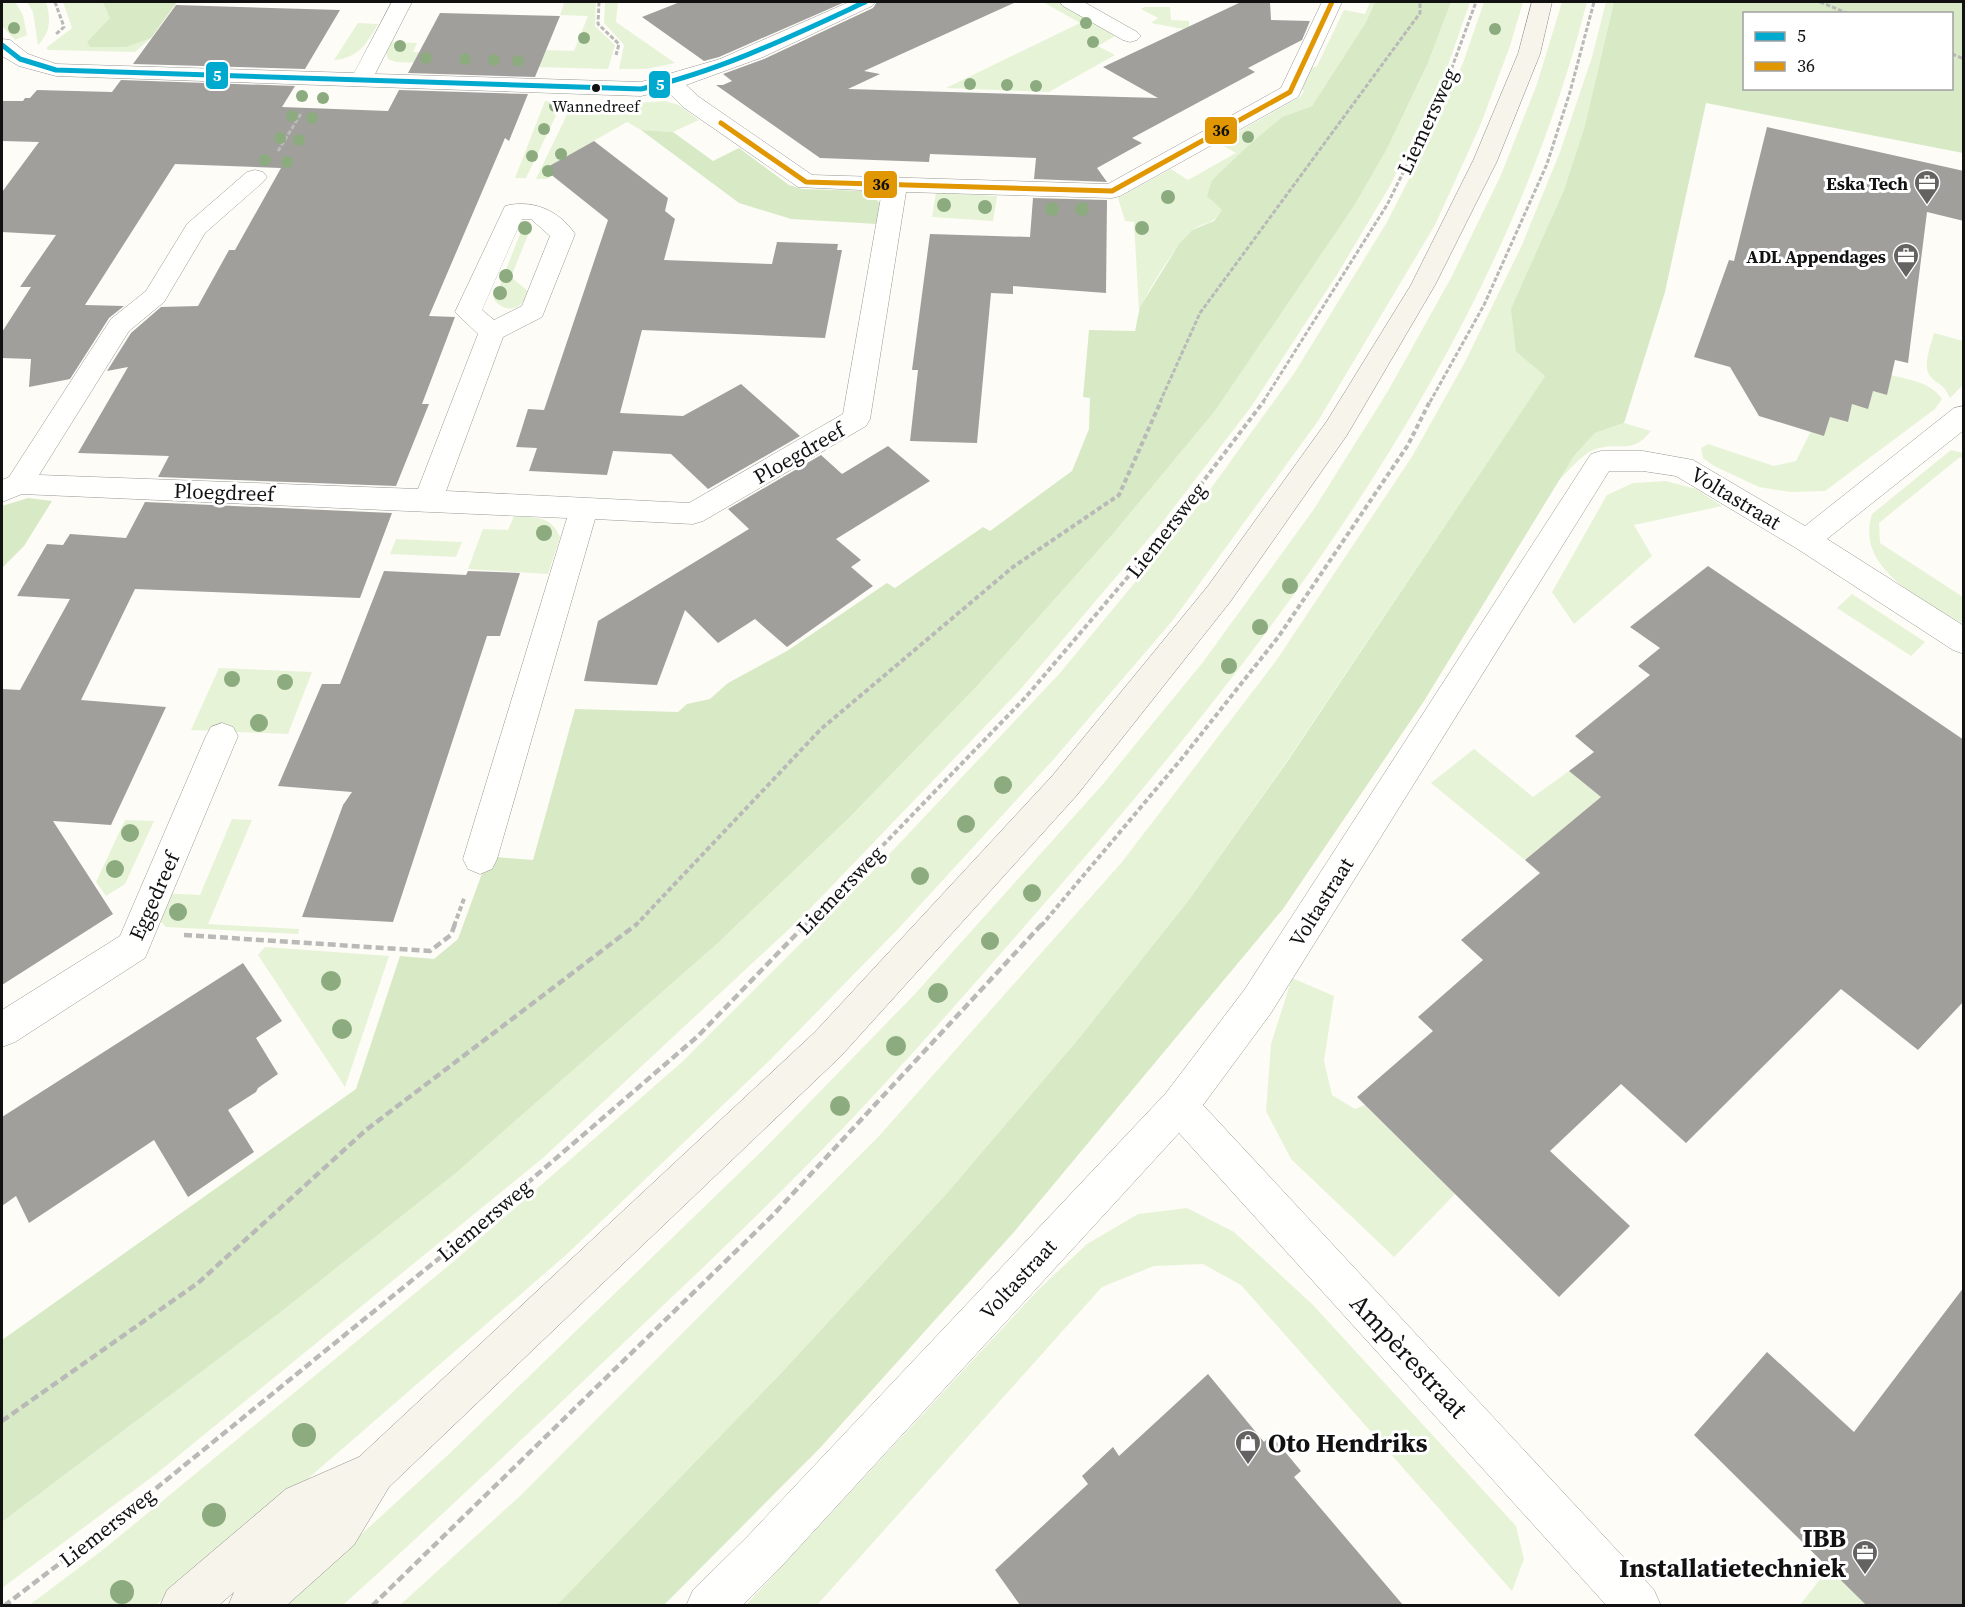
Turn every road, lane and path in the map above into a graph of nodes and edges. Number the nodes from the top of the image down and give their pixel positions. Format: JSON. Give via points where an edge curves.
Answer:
{"nodes":[{"id":1,"x":402,"y":2,"type":"edge"},
{"id":2,"x":599,"y":2,"type":"edge"},
{"id":3,"x":865,"y":2,"type":"edge"},
{"id":4,"x":1070,"y":2,"type":"edge"},
{"id":5,"x":1332,"y":2,"type":"edge"},
{"id":6,"x":1420,"y":2,"type":"edge"},
{"id":7,"x":1476,"y":2,"type":"edge"},
{"id":8,"x":1542,"y":2,"type":"edge"},
{"id":9,"x":1820,"y":2,"type":"edge"},
{"id":10,"x":1845,"y":12,"type":"edge"},
{"id":11,"x":1130,"y":36,"type":"dead end"},
{"id":12,"x":2,"y":45,"type":"edge"},
{"id":13,"x":26,"y":63,"type":"junction"},
{"id":14,"x":2,"y":74,"type":"edge"},
{"id":15,"x":322,"y":77,"type":"junction"},
{"id":16,"x":362,"y":78,"type":"junction"},
{"id":17,"x":672,"y":83,"type":"junction"},
{"id":18,"x":607,"y":89,"type":"junction"},
{"id":19,"x":255,"y":177,"type":"joint"},
{"id":20,"x":895,"y":185,"type":"junction"},
{"id":21,"x":492,"y":332,"type":"junction"},
{"id":22,"x":1964,"y":416,"type":"edge"},
{"id":23,"x":10,"y":488,"type":"edge"},
{"id":24,"x":428,"y":500,"type":"junction"},
{"id":25,"x":584,"y":508,"type":"junction"},
{"id":26,"x":1806,"y":540,"type":"junction"},
{"id":27,"x":1964,"y":642,"type":"edge"},
{"id":28,"x":222,"y":736,"type":"dead end"},
{"id":29,"x":480,"y":859,"type":"joint"},
{"id":30,"x":139,"y":931,"type":"junction"},
{"id":31,"x":2,"y":1030,"type":"edge"},
{"id":32,"x":1179,"y":1106,"type":"junction"},
{"id":33,"x":2,"y":1421,"type":"edge"},
{"id":34,"x":374,"y":1472,"type":"junction"},
{"id":35,"x":4,"y":1605,"type":"edge"},
{"id":36,"x":183,"y":1605,"type":"edge"},
{"id":37,"x":251,"y":1605,"type":"edge"},
{"id":38,"x":709,"y":1605,"type":"edge"},
{"id":39,"x":1638,"y":1605,"type":"edge"}],
"edges":[{"from":1,"to":16,"type":"street"},
{"from":2,"to":18,"type":"path","via":[[598,24],[619,44]]},
{"from":3,"to":17,"type":"street","via":[[726,65]]},
{"from":4,"to":11,"type":"street"},
{"from":5,"to":20,"type":"street","via":[[1290,92],[1112,191]]},
{"from":6,"to":33,"type":"path","via":[[1420,13],[1200,314],[1119,495],[1013,567],[820,729],[635,926],[366,1130],[198,1283]]},
{"from":7,"to":35,"type":"path","name":"Liemersweg","via":[[1443,92],[1387,205],[1257,412],[1155,545],[1025,698],[698,1036],[453,1247],[127,1512]]},
{"from":8,"to":34,"type":"main road","via":[[1529,54],[1485,161],[1423,285],[1337,428],[1219,594],[1065,785],[828,1044]]},
{"from":9,"to":10,"type":"path"},
{"from":12,"to":13,"type":"street"},
{"from":13,"to":14,"type":"street"},
{"from":13,"to":15,"type":"street","via":[[56,70]]},
{"from":15,"to":16,"type":"street"},
{"from":15,"to":19,"type":"path","via":[[267,170]]},
{"from":16,"to":18,"type":"street"},
{"from":17,"to":18,"type":"street","via":[[641,89]]},
{"from":17,"to":20,"type":"street","via":[[691,102],[806,182]]},
{"from":19,"to":23,"type":"street","name":"Ploegdreef","via":[[196,229],[155,296],[120,325]]},
{"from":20,"to":25,"type":"street","name":"Ploegdreef","via":[[856,419],[693,514]]},
{"from":21,"to":21,"type":"street","via":[[468,312],[513,211],[537,213],[563,234],[533,311]]},
{"from":21,"to":24,"type":"street"},
{"from":22,"to":26,"type":"street"},
{"from":23,"to":24,"type":"street","name":"Ploegdreef"},
{"from":24,"to":25,"type":"street","name":"Ploegdreef"},
{"from":25,"to":29,"type":"street"},
{"from":26,"to":27,"type":"street","name":"Voltastraat"},
{"from":26,"to":32,"type":"street","name":"Voltastraat","via":[[1683,467],[1643,461],[1600,461],[1258,1001]]},
{"from":28,"to":30,"type":"street","name":"Eggedreef"},
{"from":29,"to":30,"type":"path","via":[[451,935],[430,951]]},
{"from":30,"to":31,"type":"street","name":"Eggedreef","via":[[132,947]]},
{"from":32,"to":38,"type":"street","name":"Voltastraat","via":[[763,1553]]},
{"from":32,"to":39,"type":"street","name":"Ampèrestraat"},
{"from":34,"to":36,"type":"main road","via":[[302,1505]]},
{"from":34,"to":37,"type":"main road","via":[[338,1529]]}]}
